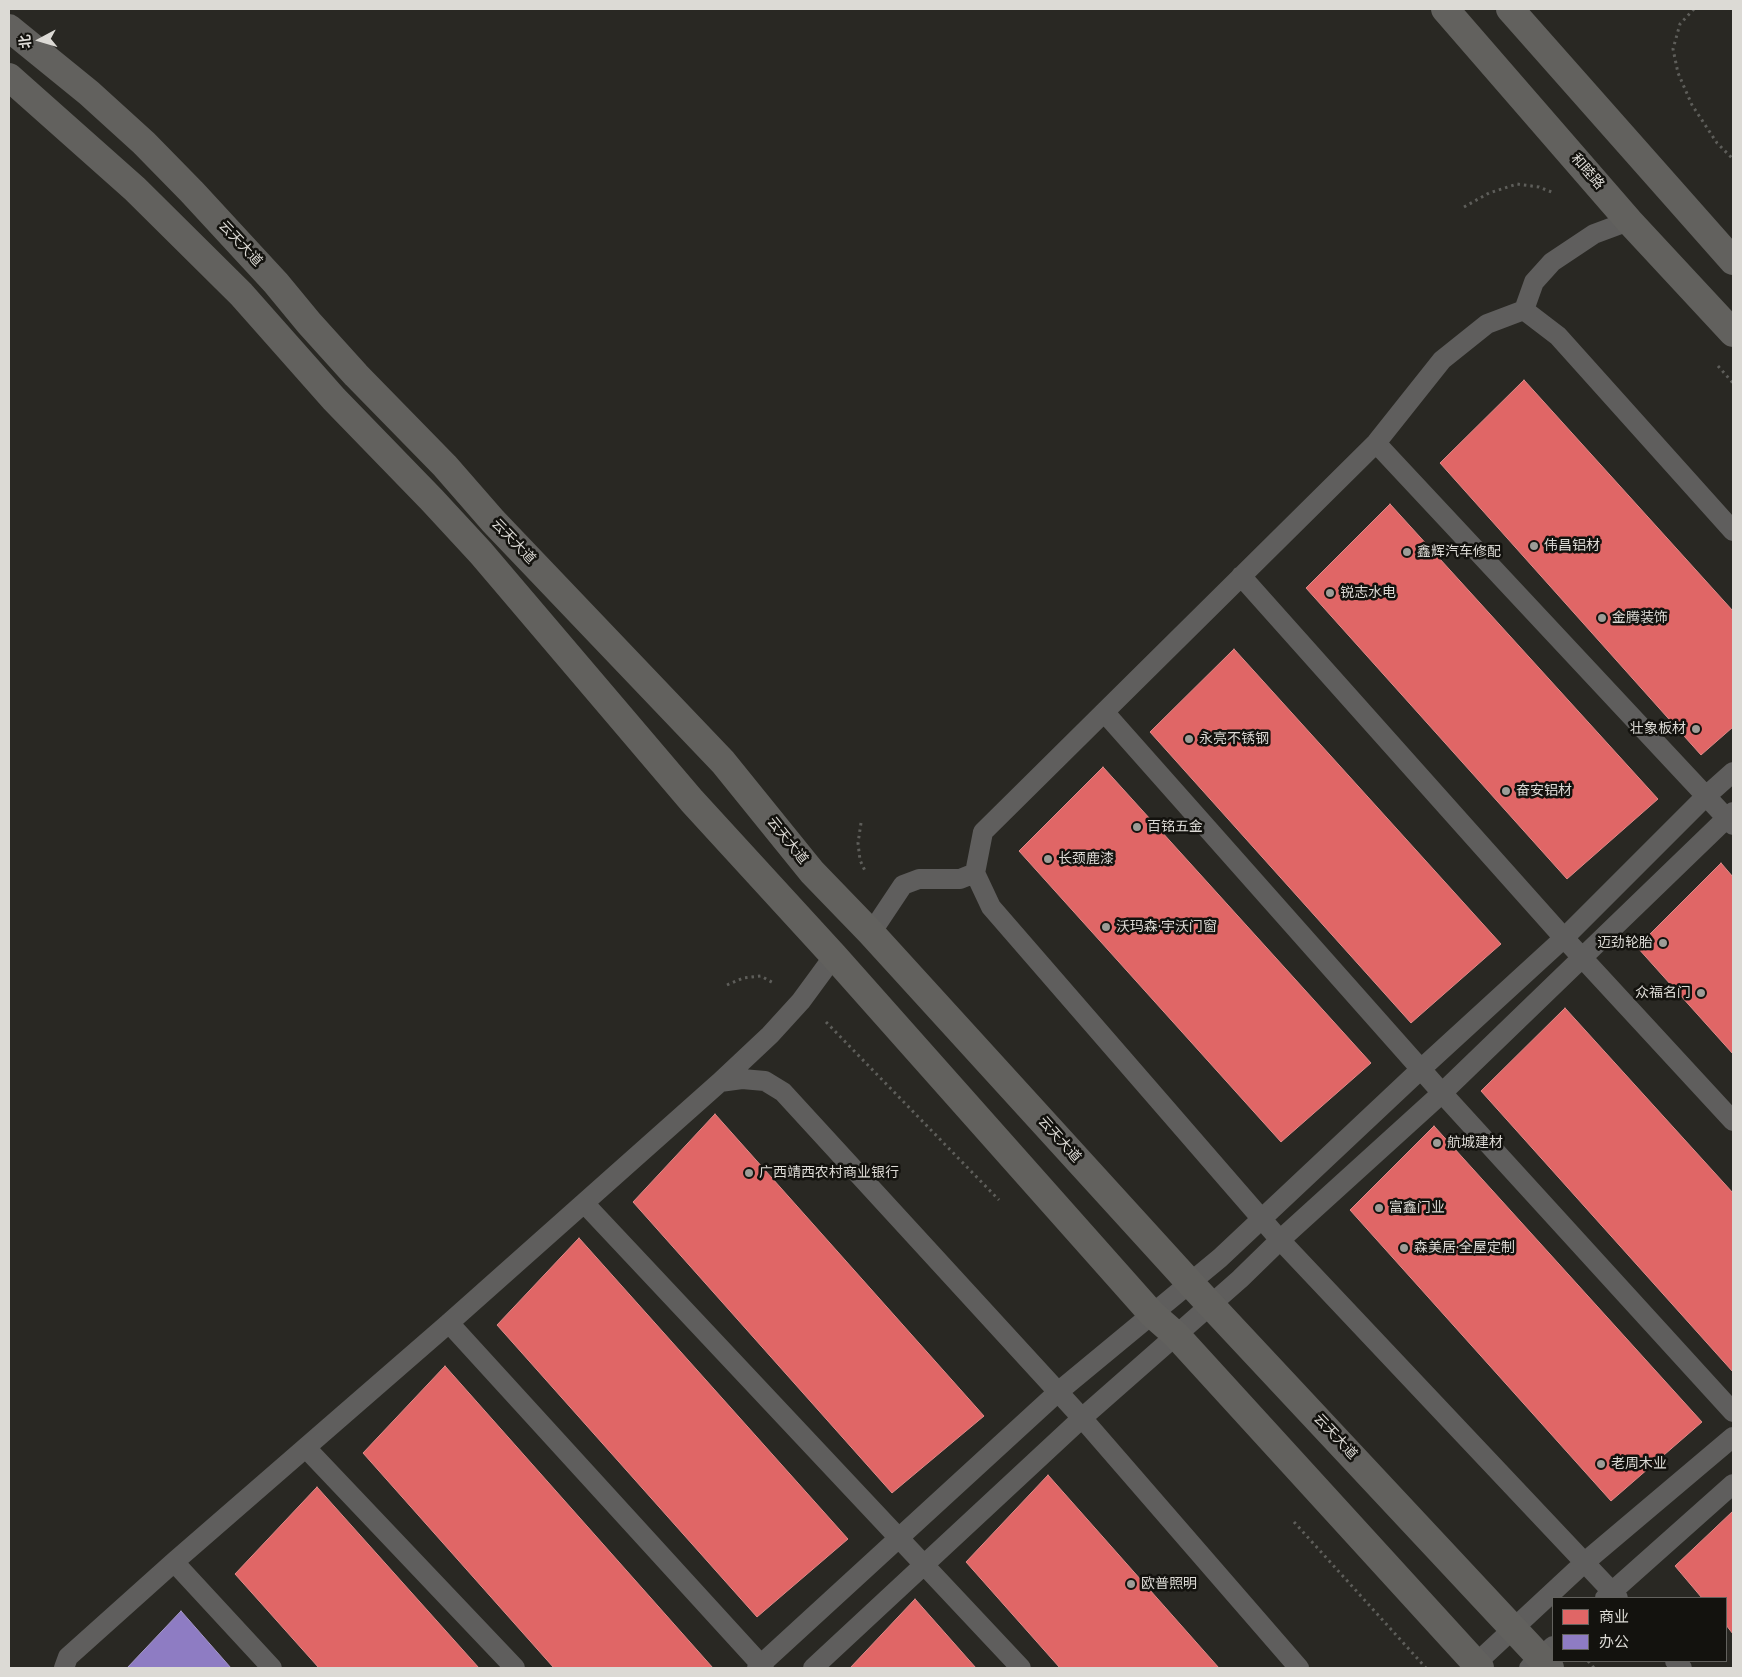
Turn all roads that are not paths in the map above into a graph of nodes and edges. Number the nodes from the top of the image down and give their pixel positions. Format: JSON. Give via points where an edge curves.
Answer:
{"nodes":[{"id":1,"x":1445,"y":9,"type":"edge"},
{"id":2,"x":1510,"y":9,"type":"edge"},
{"id":3,"x":9,"y":28,"type":"edge"},
{"id":4,"x":9,"y":77,"type":"edge"},
{"id":5,"x":1629,"y":221,"type":"junction"},
{"id":6,"x":1733,"y":261,"type":"edge"},
{"id":7,"x":1524,"y":310,"type":"junction"},
{"id":8,"x":1733,"y":333,"type":"edge"},
{"id":9,"x":1376,"y":443,"type":"junction"},
{"id":10,"x":1733,"y":531,"type":"edge"},
{"id":11,"x":1241,"y":576,"type":"junction"},
{"id":12,"x":1105,"y":713,"type":"junction"},
{"id":13,"x":1733,"y":772,"type":"edge"},
{"id":14,"x":1705,"y":797,"type":"junction"},
{"id":15,"x":1731,"y":819,"type":"edge"},
{"id":16,"x":975,"y":873,"type":"junction"},
{"id":17,"x":871,"y":933,"type":"junction"},
{"id":18,"x":1564,"y":938,"type":"junction"},
{"id":19,"x":834,"y":956,"type":"junction"},
{"id":20,"x":1584,"y":958,"type":"junction"},
{"id":21,"x":1421,"y":1069,"type":"junction"},
{"id":22,"x":720,"y":1082,"type":"junction"},
{"id":23,"x":1442,"y":1093,"type":"junction"},
{"id":24,"x":1733,"y":1121,"type":"edge"},
{"id":25,"x":584,"y":1204,"type":"junction"},
{"id":26,"x":1262,"y":1218,"type":"junction"},
{"id":27,"x":1280,"y":1240,"type":"junction"},
{"id":28,"x":1190,"y":1283,"type":"junction"},
{"id":29,"x":1211,"y":1304,"type":"junction"},
{"id":30,"x":1152,"y":1314,"type":"junction"},
{"id":31,"x":449,"y":1323,"type":"junction"},
{"id":32,"x":1176,"y":1335,"type":"junction"},
{"id":33,"x":1058,"y":1392,"type":"junction"},
{"id":34,"x":1733,"y":1412,"type":"edge"},
{"id":35,"x":1082,"y":1418,"type":"junction"},
{"id":36,"x":1733,"y":1437,"type":"edge"},
{"id":37,"x":306,"y":1448,"type":"junction"},
{"id":38,"x":1733,"y":1484,"type":"edge"},
{"id":39,"x":900,"y":1538,"type":"junction"},
{"id":40,"x":174,"y":1562,"type":"junction"},
{"id":41,"x":1585,"y":1562,"type":"junction"},
{"id":42,"x":924,"y":1566,"type":"junction"},
{"id":43,"x":1612,"y":1596,"type":"edge"},
{"id":44,"x":1514,"y":1629,"type":"junction"},
{"id":45,"x":1543,"y":1660,"type":"edge"},
{"id":46,"x":760,"y":1667,"type":"edge"},
{"id":47,"x":1476,"y":1667,"type":"edge"},
{"id":48,"x":64,"y":1668,"type":"edge"},
{"id":49,"x":272,"y":1668,"type":"edge"},
{"id":50,"x":515,"y":1668,"type":"edge"},
{"id":51,"x":812,"y":1668,"type":"edge"},
{"id":52,"x":1021,"y":1668,"type":"edge"},
{"id":53,"x":1299,"y":1668,"type":"edge"}],
"edges":[{"from":1,"to":5,"type":"main road","name":"和睦路"},
{"from":2,"to":6,"type":"main road"},
{"from":3,"to":17,"type":"main road","name":"云天大道","via":[[89,93],[192,192],[356,375],[723,762],[812,872]]},
{"from":4,"to":19,"type":"main road","via":[[135,189],[241,294],[334,399],[481,553],[692,801]]},
{"from":5,"to":7,"type":"lane","via":[[1594,234],[1552,262],[1534,282]]},
{"from":5,"to":8,"type":"main road","name":"和睦路"},
{"from":7,"to":9,"type":"lane","via":[[1487,324],[1442,360]]},
{"from":7,"to":10,"type":"lane","via":[[1558,336]]},
{"from":9,"to":11,"type":"lane"},
{"from":9,"to":14,"type":"lane"},
{"from":11,"to":12,"type":"lane"},
{"from":11,"to":18,"type":"lane"},
{"from":12,"to":16,"type":"lane","via":[[983,832]]},
{"from":12,"to":21,"type":"lane"},
{"from":13,"to":14,"type":"lane"},
{"from":14,"to":15,"type":"lane"},
{"from":14,"to":18,"type":"lane"},
{"from":15,"to":20,"type":"lane"},
{"from":16,"to":17,"type":"lane","via":[[960,879],[920,878],[904,885]]},
{"from":16,"to":26,"type":"lane","via":[[991,907]]},
{"from":17,"to":28,"type":"main road","name":"云天大道"},
{"from":18,"to":20,"type":"lane"},
{"from":18,"to":21,"type":"lane"},
{"from":19,"to":22,"type":"lane","via":[[801,1001]]},
{"from":19,"to":30,"type":"main road"},
{"from":20,"to":23,"type":"lane"},
{"from":20,"to":24,"type":"lane"},
{"from":21,"to":23,"type":"lane"},
{"from":21,"to":26,"type":"lane"},
{"from":22,"to":25,"type":"lane"},
{"from":22,"to":33,"type":"lane","via":[[742,1079],[765,1082],[783,1092]]},
{"from":23,"to":27,"type":"lane"},
{"from":23,"to":34,"type":"lane"},
{"from":25,"to":31,"type":"lane"},
{"from":25,"to":39,"type":"lane"},
{"from":26,"to":27,"type":"lane"},
{"from":26,"to":28,"type":"lane"},
{"from":27,"to":29,"type":"lane"},
{"from":27,"to":41,"type":"lane"},
{"from":28,"to":29,"type":"main road","name":"云天大道"},
{"from":28,"to":30,"type":"lane"},
{"from":29,"to":32,"type":"lane"},
{"from":29,"to":44,"type":"main road","name":"云天大道"},
{"from":30,"to":32,"type":"main road"},
{"from":30,"to":33,"type":"lane"},
{"from":31,"to":37,"type":"lane"},
{"from":31,"to":46,"type":"lane"},
{"from":32,"to":35,"type":"lane"},
{"from":32,"to":47,"type":"main road"},
{"from":33,"to":35,"type":"lane"},
{"from":33,"to":39,"type":"lane"},
{"from":35,"to":42,"type":"lane"},
{"from":35,"to":53,"type":"lane"},
{"from":36,"to":41,"type":"lane"},
{"from":37,"to":40,"type":"lane"},
{"from":37,"to":50,"type":"lane"},
{"from":38,"to":43,"type":"lane"},
{"from":39,"to":42,"type":"lane"},
{"from":39,"to":46,"type":"lane"},
{"from":40,"to":48,"type":"lane","via":[[68,1657]]},
{"from":40,"to":49,"type":"lane"},
{"from":41,"to":43,"type":"lane"},
{"from":41,"to":44,"type":"lane"},
{"from":42,"to":51,"type":"lane"},
{"from":42,"to":52,"type":"lane"},
{"from":44,"to":45,"type":"main road","name":"云天大道"},
{"from":44,"to":47,"type":"lane"}]}
